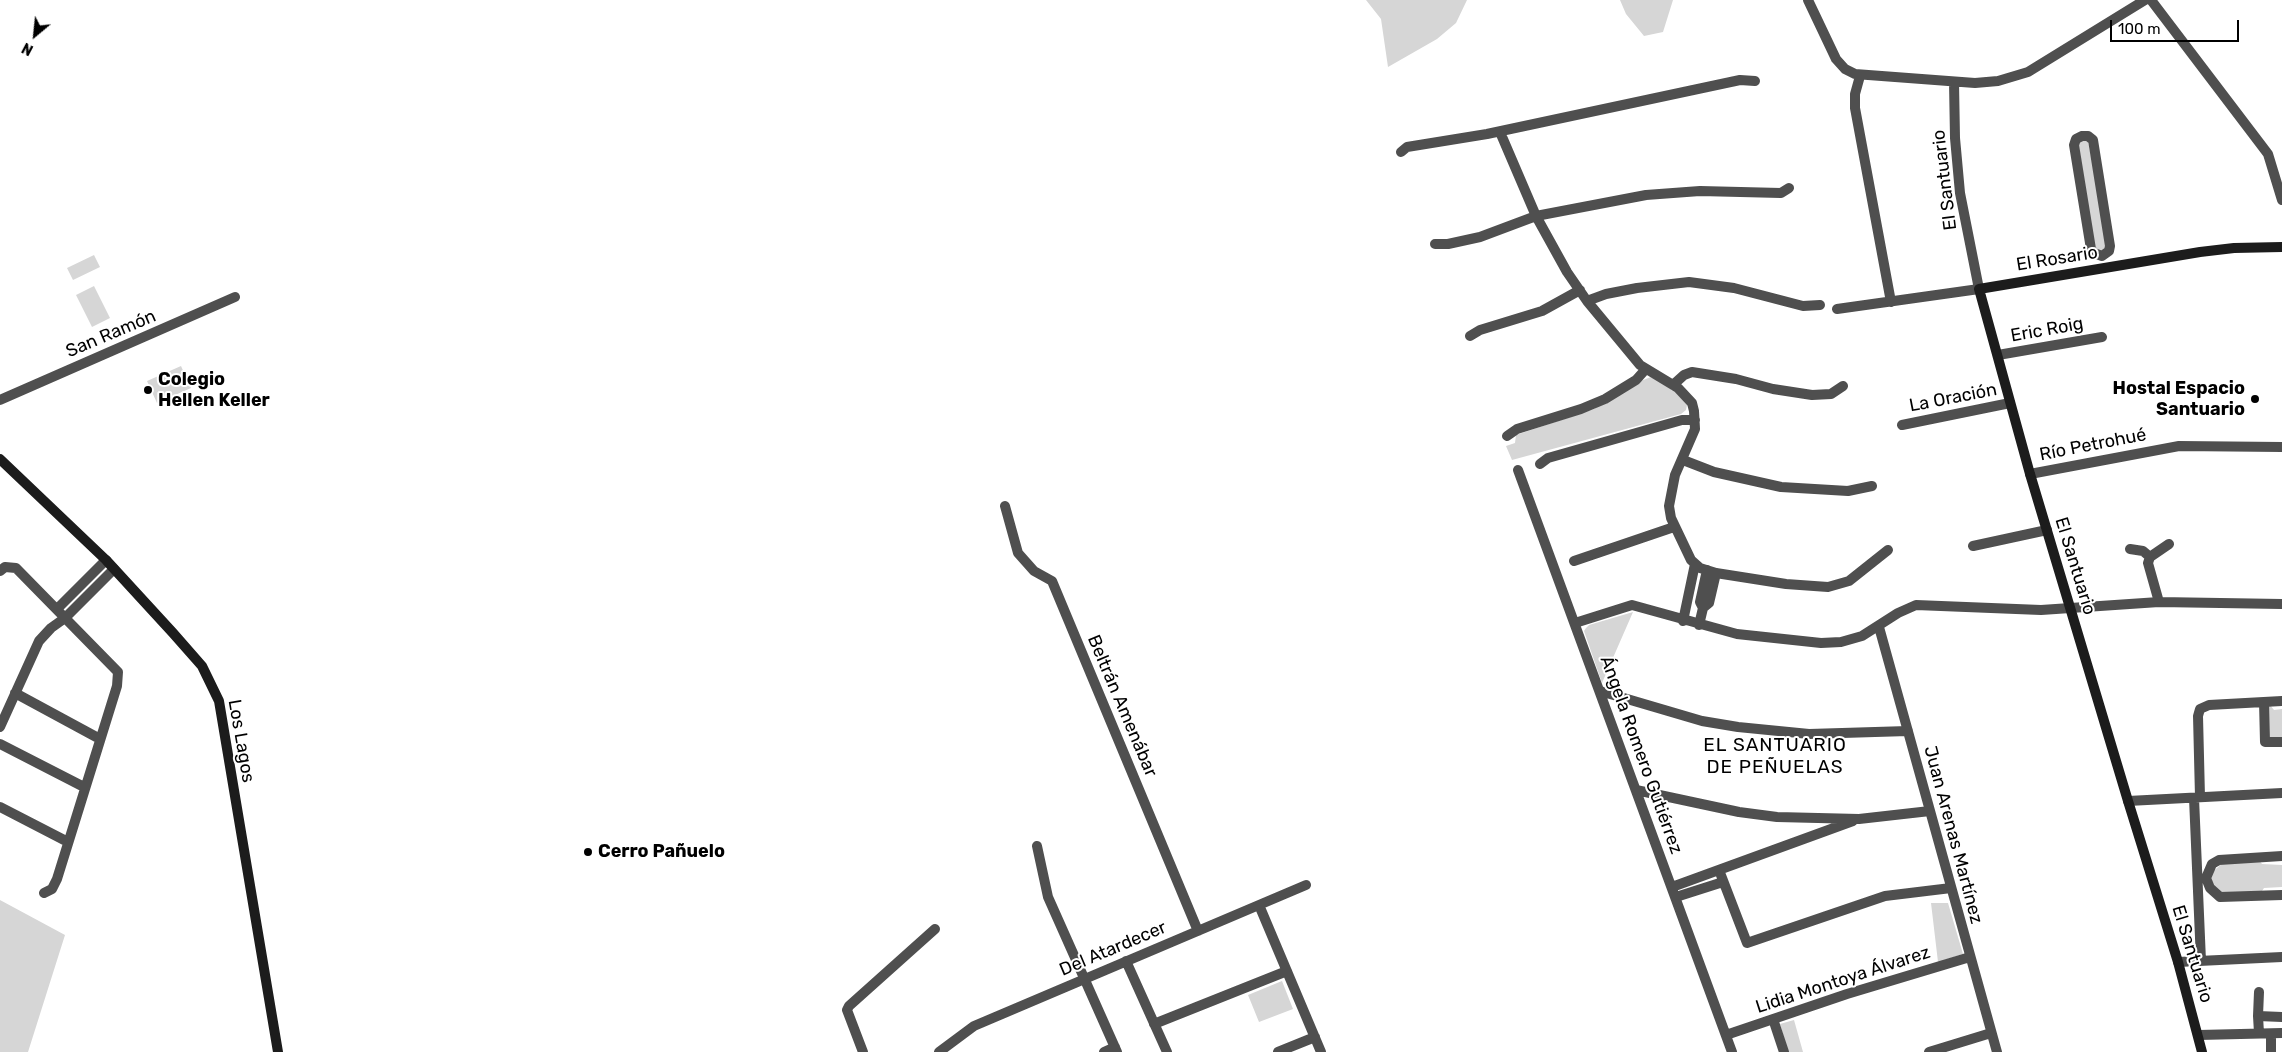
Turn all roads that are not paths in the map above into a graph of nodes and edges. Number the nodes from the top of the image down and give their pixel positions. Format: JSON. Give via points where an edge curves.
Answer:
{"nodes":[{"id":1,"x":1808,"y":0,"type":"edge"},
{"id":2,"x":2145,"y":0,"type":"edge"},
{"id":3,"x":2151,"y":0,"type":"edge"},
{"id":4,"x":2133,"y":4,"type":"edge"},
{"id":5,"x":1860,"y":76,"type":"junction"},
{"id":6,"x":1755,"y":82,"type":"dead end"},
{"id":7,"x":1954,"y":82,"type":"junction"},
{"id":8,"x":1500,"y":132,"type":"junction"},
{"id":9,"x":1401,"y":152,"type":"dead end"},
{"id":10,"x":1789,"y":188,"type":"dead end"},
{"id":11,"x":2282,"y":200,"type":"edge"},
{"id":12,"x":1536,"y":216,"type":"junction"},
{"id":13,"x":1435,"y":244,"type":"dead end"},
{"id":14,"x":2282,"y":247,"type":"edge"},
{"id":15,"x":2102,"y":256,"type":"junction"},
{"id":16,"x":2104,"y":268,"type":"junction"},
{"id":17,"x":1979,"y":288,"type":"junction"},
{"id":18,"x":1580,"y":290,"type":"junction"},
{"id":19,"x":235,"y":298,"type":"dead end"},
{"id":20,"x":1587,"y":301,"type":"junction"},
{"id":21,"x":1891,"y":302,"type":"junction"},
{"id":22,"x":1820,"y":306,"type":"dead end"},
{"id":23,"x":1837,"y":309,"type":"dead end"},
{"id":24,"x":1470,"y":336,"type":"dead end"},
{"id":25,"x":2102,"y":337,"type":"dead end"},
{"id":26,"x":1998,"y":355,"type":"junction"},
{"id":27,"x":1645,"y":370,"type":"junction"},
{"id":28,"x":1673,"y":385,"type":"junction"},
{"id":29,"x":1843,"y":386,"type":"dead end"},
{"id":30,"x":0,"y":400,"type":"edge"},
{"id":31,"x":2010,"y":403,"type":"junction"},
{"id":32,"x":1695,"y":420,"type":"junction"},
{"id":33,"x":1902,"y":425,"type":"dead end"},
{"id":34,"x":1507,"y":436,"type":"dead end"},
{"id":35,"x":2282,"y":447,"type":"edge"},
{"id":36,"x":0,"y":459,"type":"edge"},
{"id":37,"x":1683,"y":460,"type":"junction"},
{"id":38,"x":1540,"y":464,"type":"dead end"},
{"id":39,"x":1518,"y":470,"type":"dead end"},
{"id":40,"x":2030,"y":474,"type":"junction"},
{"id":41,"x":1872,"y":486,"type":"dead end"},
{"id":42,"x":1005,"y":506,"type":"dead end"},
{"id":43,"x":1674,"y":527,"type":"junction"},
{"id":44,"x":2047,"y":530,"type":"junction"},
{"id":45,"x":2170,"y":544,"type":"dead end"},
{"id":46,"x":1973,"y":546,"type":"dead end"},
{"id":47,"x":2130,"y":549,"type":"dead end"},
{"id":48,"x":1888,"y":550,"type":"dead end"},
{"id":49,"x":2150,"y":557,"type":"junction"},
{"id":50,"x":106,"y":560,"type":"junction"},
{"id":51,"x":1574,"y":562,"type":"dead end"},
{"id":52,"x":1695,"y":564,"type":"junction"},
{"id":53,"x":114,"y":569,"type":"junction"},
{"id":54,"x":0,"y":571,"type":"edge"},
{"id":55,"x":1712,"y":572,"type":"junction"},
{"id":56,"x":2158,"y":602,"type":"junction"},
{"id":57,"x":2282,"y":604,"type":"edge"},
{"id":58,"x":57,"y":609,"type":"junction"},
{"id":59,"x":2072,"y":610,"type":"junction"},
{"id":60,"x":65,"y":618,"type":"junction"},
{"id":61,"x":1683,"y":621,"type":"junction"},
{"id":62,"x":1574,"y":623,"type":"junction"},
{"id":63,"x":1699,"y":625,"type":"junction"},
{"id":64,"x":1879,"y":627,"type":"junction"},
{"id":65,"x":1600,"y":691,"type":"junction"},
{"id":66,"x":15,"y":693,"type":"junction"},
{"id":67,"x":2282,"y":701,"type":"edge"},
{"id":68,"x":2264,"y":702,"type":"junction"},
{"id":69,"x":1,"y":724,"type":"edge"},
{"id":70,"x":1908,"y":731,"type":"junction"},
{"id":71,"x":100,"y":739,"type":"junction"},
{"id":72,"x":2282,"y":742,"type":"edge"},
{"id":73,"x":0,"y":744,"type":"edge"},
{"id":74,"x":84,"y":787,"type":"junction"},
{"id":75,"x":1636,"y":790,"type":"junction"},
{"id":76,"x":2282,"y":793,"type":"edge"},
{"id":77,"x":2197,"y":798,"type":"junction"},
{"id":78,"x":2128,"y":801,"type":"junction"},
{"id":79,"x":0,"y":807,"type":"edge"},
{"id":80,"x":1930,"y":811,"type":"junction"},
{"id":81,"x":1859,"y":819,"type":"junction"},
{"id":82,"x":68,"y":842,"type":"junction"},
{"id":83,"x":1037,"y":846,"type":"dead end"},
{"id":84,"x":2282,"y":856,"type":"edge"},
{"id":85,"x":1719,"y":870,"type":"junction"},
{"id":86,"x":2202,"y":878,"type":"junction"},
{"id":87,"x":1723,"y":882,"type":"junction"},
{"id":88,"x":1306,"y":885,"type":"dead end"},
{"id":89,"x":1672,"y":887,"type":"junction"},
{"id":90,"x":1951,"y":888,"type":"junction"},
{"id":91,"x":44,"y":893,"type":"dead end"},
{"id":92,"x":2282,"y":895,"type":"edge"},
{"id":93,"x":1676,"y":898,"type":"junction"},
{"id":94,"x":1259,"y":905,"type":"junction"},
{"id":95,"x":935,"y":930,"type":"dead end"},
{"id":96,"x":1198,"y":931,"type":"junction"},
{"id":97,"x":2282,"y":956,"type":"edge"},
{"id":98,"x":1970,"y":957,"type":"junction"},
{"id":99,"x":1126,"y":961,"type":"junction"},
{"id":100,"x":2201,"y":961,"type":"junction"},
{"id":101,"x":2178,"y":962,"type":"junction"},
{"id":102,"x":1287,"y":972,"type":"junction"},
{"id":103,"x":1085,"y":979,"type":"junction"},
{"id":104,"x":2259,"y":992,"type":"dead end"},
{"id":105,"x":2258,"y":1016,"type":"junction"},
{"id":106,"x":2282,"y":1018,"type":"edge"},
{"id":107,"x":1772,"y":1019,"type":"junction"},
{"id":108,"x":1154,"y":1024,"type":"junction"},
{"id":109,"x":1991,"y":1033,"type":"junction"},
{"id":110,"x":2259,"y":1033,"type":"junction"},
{"id":111,"x":2277,"y":1034,"type":"edge"},
{"id":112,"x":1726,"y":1035,"type":"junction"},
{"id":113,"x":2198,"y":1035,"type":"junction"},
{"id":114,"x":1315,"y":1037,"type":"junction"},
{"id":115,"x":1116,"y":1050,"type":"edge"},
{"id":116,"x":278,"y":1052,"type":"edge"},
{"id":117,"x":862,"y":1052,"type":"edge"},
{"id":118,"x":939,"y":1052,"type":"edge"},
{"id":119,"x":1104,"y":1052,"type":"edge"},
{"id":120,"x":1167,"y":1052,"type":"edge"},
{"id":121,"x":1278,"y":1052,"type":"edge"},
{"id":122,"x":1321,"y":1052,"type":"edge"},
{"id":123,"x":1732,"y":1052,"type":"edge"},
{"id":124,"x":1784,"y":1052,"type":"edge"},
{"id":125,"x":1929,"y":1052,"type":"edge"},
{"id":126,"x":1997,"y":1052,"type":"edge"},
{"id":127,"x":2202,"y":1052,"type":"edge"},
{"id":128,"x":2271,"y":1052,"type":"edge"}],
"edges":[{"from":1,"to":5,"type":"street","via":[[1836,58],[1845,69]]},
{"from":2,"to":4,"type":"street"},
{"from":3,"to":11,"type":"street","via":[[2268,154]]},
{"from":4,"to":7,"type":"street","via":[[2028,72],[1998,81]]},
{"from":5,"to":7,"type":"street"},
{"from":5,"to":21,"type":"street","via":[[1855,108]]},
{"from":6,"to":8,"type":"street","via":[[1740,80]]},
{"from":7,"to":17,"type":"street","name":"El Santuario","via":[[1960,193]]},
{"from":8,"to":9,"type":"street","via":[[1408,147]]},
{"from":8,"to":12,"type":"street"},
{"from":10,"to":12,"type":"street","via":[[1781,193],[1700,191],[1653,194]]},
{"from":12,"to":13,"type":"street","via":[[1480,237]]},
{"from":12,"to":18,"type":"street"},
{"from":14,"to":16,"type":"street","name":"El Rosario","via":[[2217,249]]},
{"from":15,"to":15,"type":"street","via":[[2110,246],[2093,140],[2082,136],[2074,145],[2091,248]]},
{"from":15,"to":16,"type":"street"},
{"from":16,"to":17,"type":"street","name":"El Rosario"},
{"from":17,"to":21,"type":"street","name":"El Rosario"},
{"from":17,"to":26,"type":"street","name":"El Santuario"},
{"from":18,"to":20,"type":"street"},
{"from":18,"to":24,"type":"street","via":[[1542,311]]},
{"from":19,"to":30,"type":"street","name":"San Ramón"},
{"from":20,"to":22,"type":"street","via":[[1637,288],[1689,282],[1734,288],[1803,306]]},
{"from":20,"to":27,"type":"street"},
{"from":21,"to":23,"type":"street","name":"El Rosario"},
{"from":25,"to":26,"type":"street","name":"Eric Roig"},
{"from":26,"to":31,"type":"street","name":"El Santuario"},
{"from":27,"to":28,"type":"street"},
{"from":27,"to":34,"type":"street","via":[[1636,380],[1605,399],[1517,429]]},
{"from":28,"to":29,"type":"street","via":[[1692,372],[1812,395],[1831,394]]},
{"from":28,"to":32,"type":"street","via":[[1692,403]]},
{"from":31,"to":33,"type":"street","name":"La Oración"},
{"from":31,"to":40,"type":"street","name":"El Santuario"},
{"from":32,"to":37,"type":"street","via":[[1693,437]]},
{"from":32,"to":38,"type":"street","via":[[1682,420],[1567,452]]},
{"from":35,"to":40,"type":"street","name":"Río Petrohué","via":[[2179,446]]},
{"from":36,"to":50,"type":"street","name":"Los Lagos"},
{"from":37,"to":41,"type":"street","via":[[1714,472],[1781,487],[1858,491]]},
{"from":37,"to":43,"type":"street","via":[[1675,475],[1669,506]]},
{"from":39,"to":62,"type":"street","name":"Ángela Romero Gutiérrez"},
{"from":40,"to":44,"type":"street","name":"El Santuario"},
{"from":42,"to":96,"type":"street","name":"Beltrán Amenábar","via":[[1018,554],[1034,571],[1052,581]]},
{"from":43,"to":51,"type":"street"},
{"from":43,"to":52,"type":"street"},
{"from":44,"to":46,"type":"street"},
{"from":44,"to":59,"type":"street","name":"El Santuario"},
{"from":45,"to":49,"type":"street"},
{"from":47,"to":49,"type":"street","via":[[2143,551]]},
{"from":48,"to":55,"type":"street","via":[[1849,581],[1828,588]]},
{"from":49,"to":56,"type":"street","via":[[2148,563]]},
{"from":50,"to":53,"type":"street","name":"Los Lagos"},
{"from":50,"to":58,"type":"street"},
{"from":52,"to":55,"type":"street"},
{"from":52,"to":61,"type":"street"},
{"from":53,"to":60,"type":"street"},
{"from":53,"to":116,"type":"street","name":"Los Lagos","via":[[202,666],[219,701]]},
{"from":54,"to":58,"type":"street","via":[[6,567],[16,568]]},
{"from":55,"to":63,"type":"street","via":[[1700,602],[1703,608]]},
{"from":56,"to":57,"type":"street"},
{"from":56,"to":59,"type":"street"},
{"from":58,"to":60,"type":"street"},
{"from":59,"to":64,"type":"street","via":[[1916,605]]},
{"from":59,"to":78,"type":"street","name":"El Santuario"},
{"from":60,"to":66,"type":"street","via":[[39,641]]},
{"from":60,"to":71,"type":"street","via":[[118,672],[117,686]]},
{"from":61,"to":62,"type":"street","via":[[1632,605]]},
{"from":61,"to":63,"type":"street"},
{"from":62,"to":65,"type":"street","name":"Ángela Romero Gutiérrez"},
{"from":63,"to":64,"type":"street","via":[[1745,636],[1820,643],[1853,640]]},
{"from":64,"to":70,"type":"street","name":"Juan Arenas Martínez"},
{"from":65,"to":70,"type":"street","via":[[1729,726],[1809,734]]},
{"from":65,"to":75,"type":"street","name":"Ángela Romero Gutiérrez"},
{"from":66,"to":69,"type":"street"},
{"from":66,"to":71,"type":"street"},
{"from":67,"to":68,"type":"street"},
{"from":68,"to":72,"type":"street","via":[[2265,742]]},
{"from":68,"to":77,"type":"street","via":[[2209,705],[2200,709]]},
{"from":70,"to":80,"type":"street","name":"Juan Arenas Martínez"},
{"from":71,"to":74,"type":"street"},
{"from":73,"to":74,"type":"street"},
{"from":74,"to":82,"type":"street"},
{"from":75,"to":81,"type":"street","via":[[1777,817]]},
{"from":75,"to":89,"type":"street","name":"Ángela Romero Gutiérrez"},
{"from":76,"to":77,"type":"street"},
{"from":77,"to":78,"type":"street"},
{"from":77,"to":86,"type":"street"},
{"from":78,"to":101,"type":"street","name":"El Santuario"},
{"from":79,"to":82,"type":"street"},
{"from":80,"to":81,"type":"street"},
{"from":80,"to":90,"type":"street","name":"Juan Arenas Martínez"},
{"from":81,"to":85,"type":"street"},
{"from":82,"to":91,"type":"street","via":[[57,880],[52,889]]},
{"from":83,"to":103,"type":"street","via":[[1048,898]]},
{"from":84,"to":86,"type":"street","via":[[2219,860]]},
{"from":85,"to":87,"type":"street"},
{"from":85,"to":89,"type":"street"},
{"from":86,"to":92,"type":"street","via":[[2220,897]]},
{"from":86,"to":100,"type":"street"},
{"from":87,"to":90,"type":"street","via":[[1748,943],[1885,896]]},
{"from":87,"to":93,"type":"street"},
{"from":88,"to":94,"type":"street","name":"Del Atardecer"},
{"from":89,"to":93,"type":"street","name":"Ángela Romero Gutiérrez"},
{"from":90,"to":98,"type":"street","name":"Juan Arenas Martínez"},
{"from":93,"to":112,"type":"street","name":"Ángela Romero Gutiérrez"},
{"from":94,"to":96,"type":"street","name":"Del Atardecer"},
{"from":94,"to":102,"type":"street"},
{"from":95,"to":117,"type":"street","via":[[849,1006],[847,1010]]},
{"from":96,"to":99,"type":"street","name":"Del Atardecer"},
{"from":97,"to":100,"type":"street"},
{"from":98,"to":107,"type":"street","name":"Lidia Montoya Álvarez"},
{"from":98,"to":109,"type":"street","name":"Juan Arenas Martínez"},
{"from":99,"to":103,"type":"street","name":"Del Atardecer"},
{"from":99,"to":108,"type":"street"},
{"from":100,"to":101,"type":"street"},
{"from":101,"to":113,"type":"street","name":"El Santuario"},
{"from":102,"to":108,"type":"street"},
{"from":102,"to":114,"type":"street"},
{"from":103,"to":115,"type":"street"},
{"from":103,"to":118,"type":"street","name":"Del Atardecer","via":[[974,1026]]},
{"from":104,"to":105,"type":"street"},
{"from":105,"to":106,"type":"street"},
{"from":105,"to":110,"type":"street"},
{"from":107,"to":112,"type":"street","name":"Lidia Montoya Álvarez"},
{"from":107,"to":124,"type":"street"},
{"from":108,"to":120,"type":"street"},
{"from":109,"to":125,"type":"street"},
{"from":109,"to":126,"type":"street","name":"Juan Arenas Martínez"},
{"from":110,"to":111,"type":"street"},
{"from":110,"to":113,"type":"street"},
{"from":111,"to":128,"type":"street"},
{"from":112,"to":123,"type":"street","name":"Ángela Romero Gutiérrez"},
{"from":113,"to":127,"type":"street","name":"El Santuario"},
{"from":114,"to":121,"type":"street"},
{"from":114,"to":122,"type":"street"},
{"from":115,"to":119,"type":"street"}]}
